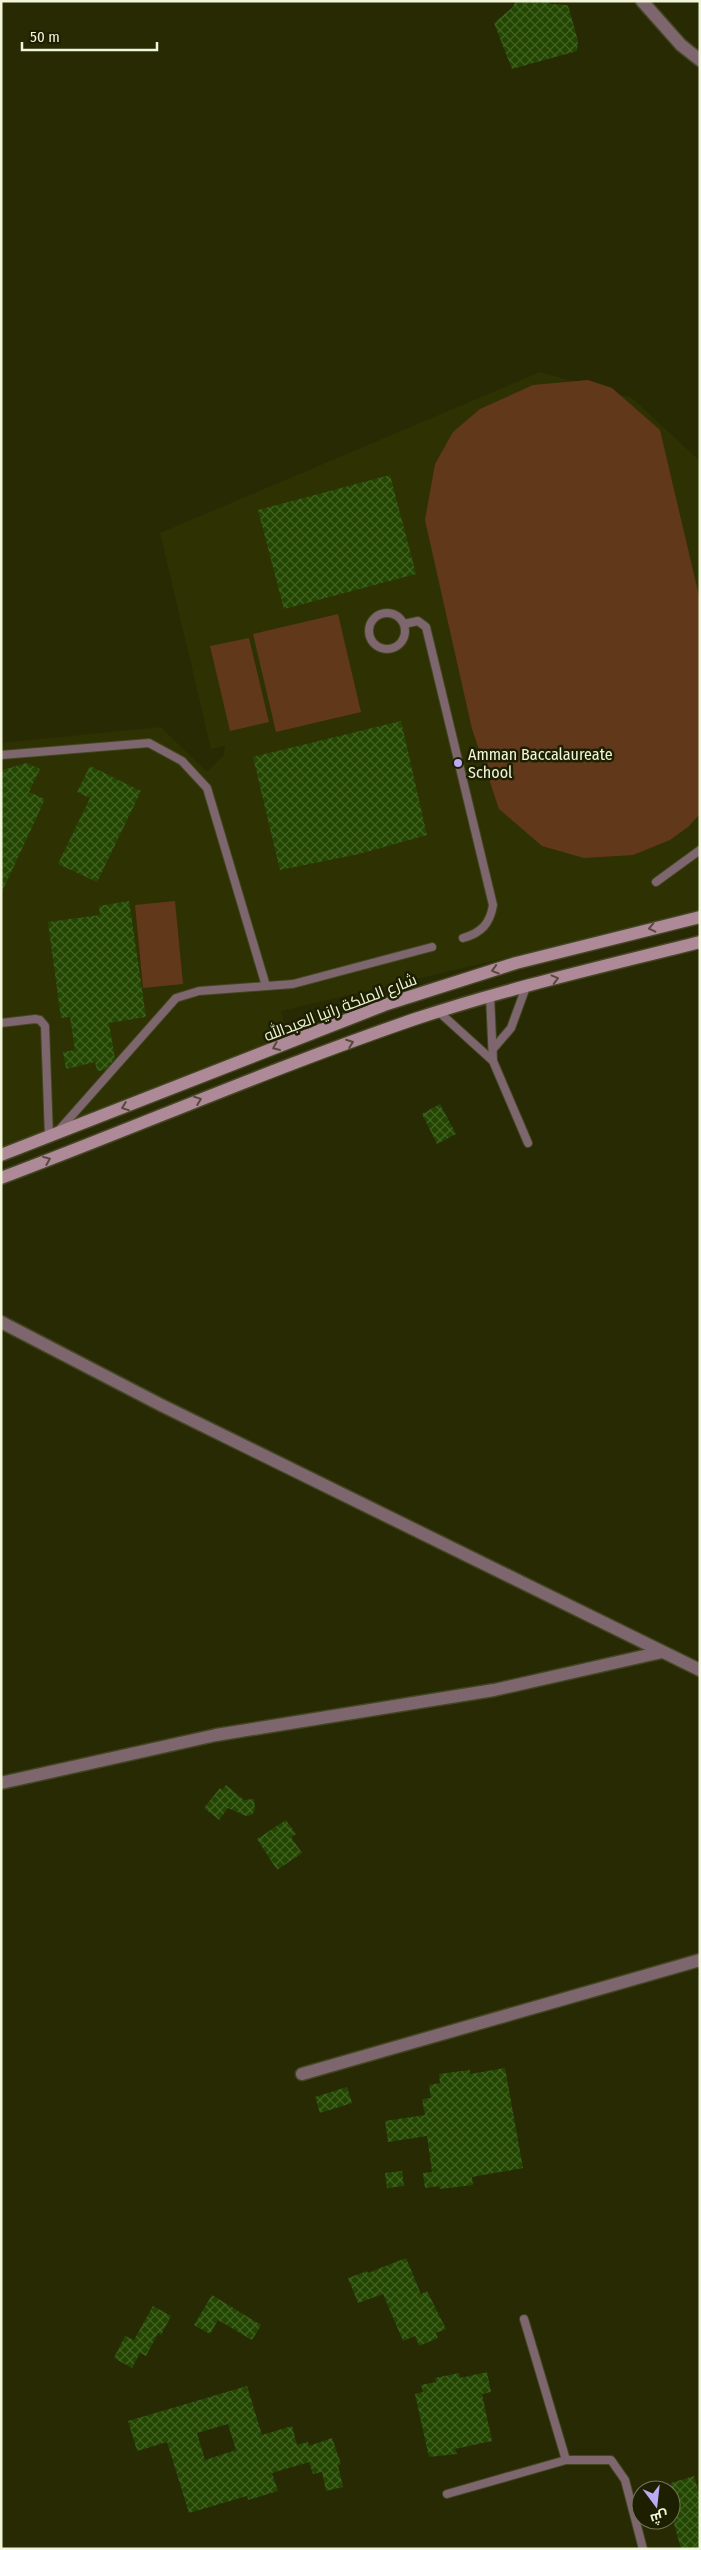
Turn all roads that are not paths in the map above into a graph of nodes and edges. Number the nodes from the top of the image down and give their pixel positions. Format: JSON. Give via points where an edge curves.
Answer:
{"nodes":[{"id":1,"x":642,"y":1,"type":"edge"},
{"id":2,"x":700,"y":60,"type":"edge"},
{"id":3,"x":404,"y":624,"type":"junction"},
{"id":4,"x":1,"y":755,"type":"edge"},
{"id":5,"x":700,"y":850,"type":"edge"},
{"id":6,"x":656,"y":882,"type":"dead end"},
{"id":7,"x":700,"y":917,"type":"edge"},
{"id":8,"x":463,"y":938,"type":"dead end"},
{"id":9,"x":700,"y":942,"type":"edge"},
{"id":10,"x":432,"y":947,"type":"dead end"},
{"id":11,"x":266,"y":986,"type":"junction"},
{"id":12,"x":526,"y":987,"type":"junction"},
{"id":13,"x":490,"y":996,"type":"junction"},
{"id":14,"x":439,"y":1012,"type":"junction"},
{"id":15,"x":1,"y":1023,"type":"edge"},
{"id":16,"x":493,"y":1049,"type":"junction"},
{"id":17,"x":493,"y":1061,"type":"junction"},
{"id":18,"x":53,"y":1135,"type":"junction"},
{"id":19,"x":528,"y":1143,"type":"dead end"},
{"id":20,"x":1,"y":1155,"type":"edge"},
{"id":21,"x":1,"y":1178,"type":"edge"},
{"id":22,"x":1,"y":1322,"type":"edge"},
{"id":23,"x":662,"y":1652,"type":"junction"},
{"id":24,"x":700,"y":1670,"type":"edge"},
{"id":25,"x":1,"y":1783,"type":"edge"},
{"id":26,"x":700,"y":1960,"type":"edge"},
{"id":27,"x":302,"y":2074,"type":"dead end"},
{"id":28,"x":524,"y":2319,"type":"dead end"},
{"id":29,"x":566,"y":2460,"type":"junction"},
{"id":30,"x":447,"y":2494,"type":"dead end"},
{"id":31,"x":643,"y":2549,"type":"edge"}],
"edges":[{"from":1,"to":2,"type":"street","via":[[681,45]]},
{"from":3,"to":3,"type":"lane","via":[[395,614],[376,616],[369,627],[371,640],[381,648],[394,648],[403,640]]},
{"from":3,"to":8,"type":"lane","via":[[418,621],[426,627],[493,905],[485,926],[474,935]]},
{"from":4,"to":11,"type":"lane","via":[[149,743],[172,753],[192,769],[207,788]]},
{"from":5,"to":6,"type":"lane"},
{"from":7,"to":18,"type":"main road","name":"شارع الملكة رانيا العبدالله","one_way":true,"via":[[516,963],[387,1004]]},
{"from":12,"to":9,"type":"main road","one_way":true},
{"from":10,"to":11,"type":"lane","via":[[293,984]]},
{"from":11,"to":18,"type":"lane","via":[[192,992],[176,998]]},
{"from":12,"to":13,"type":"main road"},
{"from":12,"to":16,"type":"lane","via":[[511,1028]]},
{"from":13,"to":14,"type":"main road"},
{"from":13,"to":16,"type":"lane"},
{"from":14,"to":17,"type":"lane"},
{"from":21,"to":14,"type":"main road","one_way":true,"via":[[193,1102]]},
{"from":15,"to":18,"type":"lane","via":[[36,1019],[45,1026]]},
{"from":16,"to":17,"type":"lane"},
{"from":17,"to":19,"type":"lane"},
{"from":18,"to":20,"type":"main road","name":"شارع الملكة رانيا العبدالله"},
{"from":22,"to":23,"type":"street"},
{"from":23,"to":24,"type":"street"},
{"from":23,"to":25,"type":"street","via":[[494,1690],[216,1735]]},
{"from":26,"to":27,"type":"street"},
{"from":28,"to":29,"type":"lane"},
{"from":29,"to":30,"type":"lane"},
{"from":29,"to":31,"type":"lane","via":[[611,2460],[626,2480]]}]}
